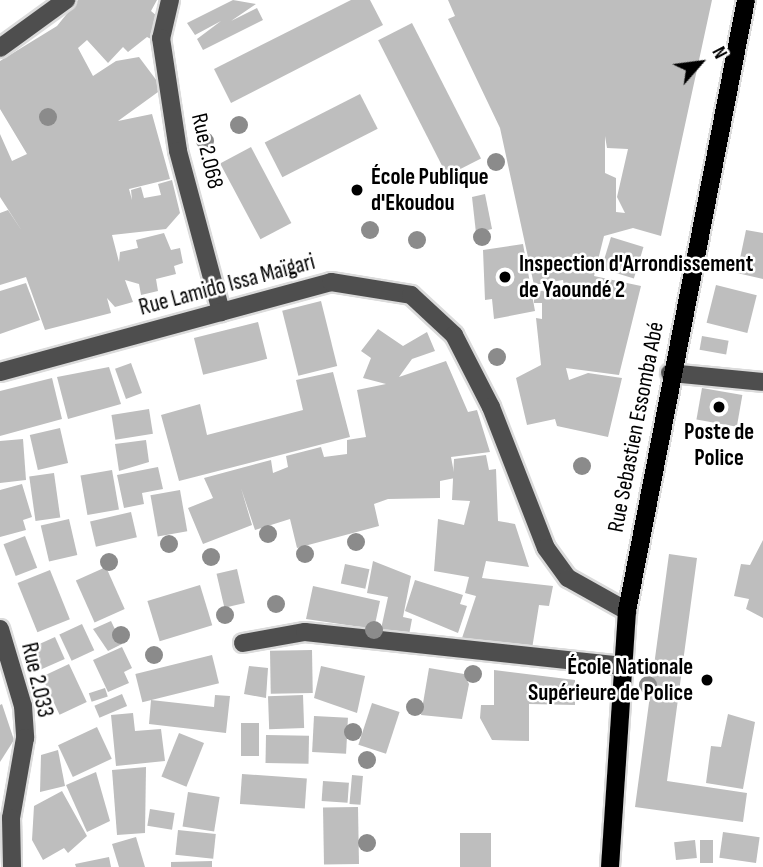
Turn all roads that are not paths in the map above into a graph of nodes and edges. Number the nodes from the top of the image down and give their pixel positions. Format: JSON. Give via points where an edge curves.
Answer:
{"nodes":[{"id":1,"x":66,"y":0,"type":"edge"},
{"id":2,"x":170,"y":0,"type":"edge"},
{"id":3,"x":746,"y":0,"type":"edge"},
{"id":4,"x":0,"y":48,"type":"edge"},
{"id":5,"x":220,"y":312,"type":"junction"},
{"id":6,"x":0,"y":372,"type":"edge"},
{"id":7,"x":670,"y":373,"type":"junction"},
{"id":8,"x":763,"y":382,"type":"edge"},
{"id":9,"x":627,"y":611,"type":"junction"},
{"id":10,"x":0,"y":629,"type":"edge"},
{"id":11,"x":243,"y":643,"type":"dead end"},
{"id":12,"x":623,"y":666,"type":"junction"},
{"id":13,"x":12,"y":867,"type":"edge"},
{"id":14,"x":610,"y":867,"type":"edge"}],
"edges":[{"from":1,"to":4,"type":"street"},
{"from":2,"to":5,"type":"street","name":"Rue 2.068","via":[[161,38],[178,151]]},
{"from":3,"to":7,"type":"main road","name":"Rue Sebastien Essomba Abé"},
{"from":5,"to":6,"type":"street","name":"Rue Lamido Issa Maïgari"},
{"from":5,"to":9,"type":"street","name":"Rue Lamido Issa Maïgari","via":[[331,282],[411,295],[454,335],[491,407],[546,548],[568,578]]},
{"from":7,"to":8,"type":"street"},
{"from":7,"to":9,"type":"main road","name":"Rue Sebastien Essomba Abé"},
{"from":9,"to":12,"type":"main road","name":"Rue Sebastien Essomba Abé"},
{"from":10,"to":13,"type":"street","name":"Rue 2.033","via":[[24,727],[11,818]]},
{"from":11,"to":12,"type":"street","via":[[305,632]]},
{"from":12,"to":14,"type":"main road","name":"Rue Sebastien Essomba Abé"}]}
